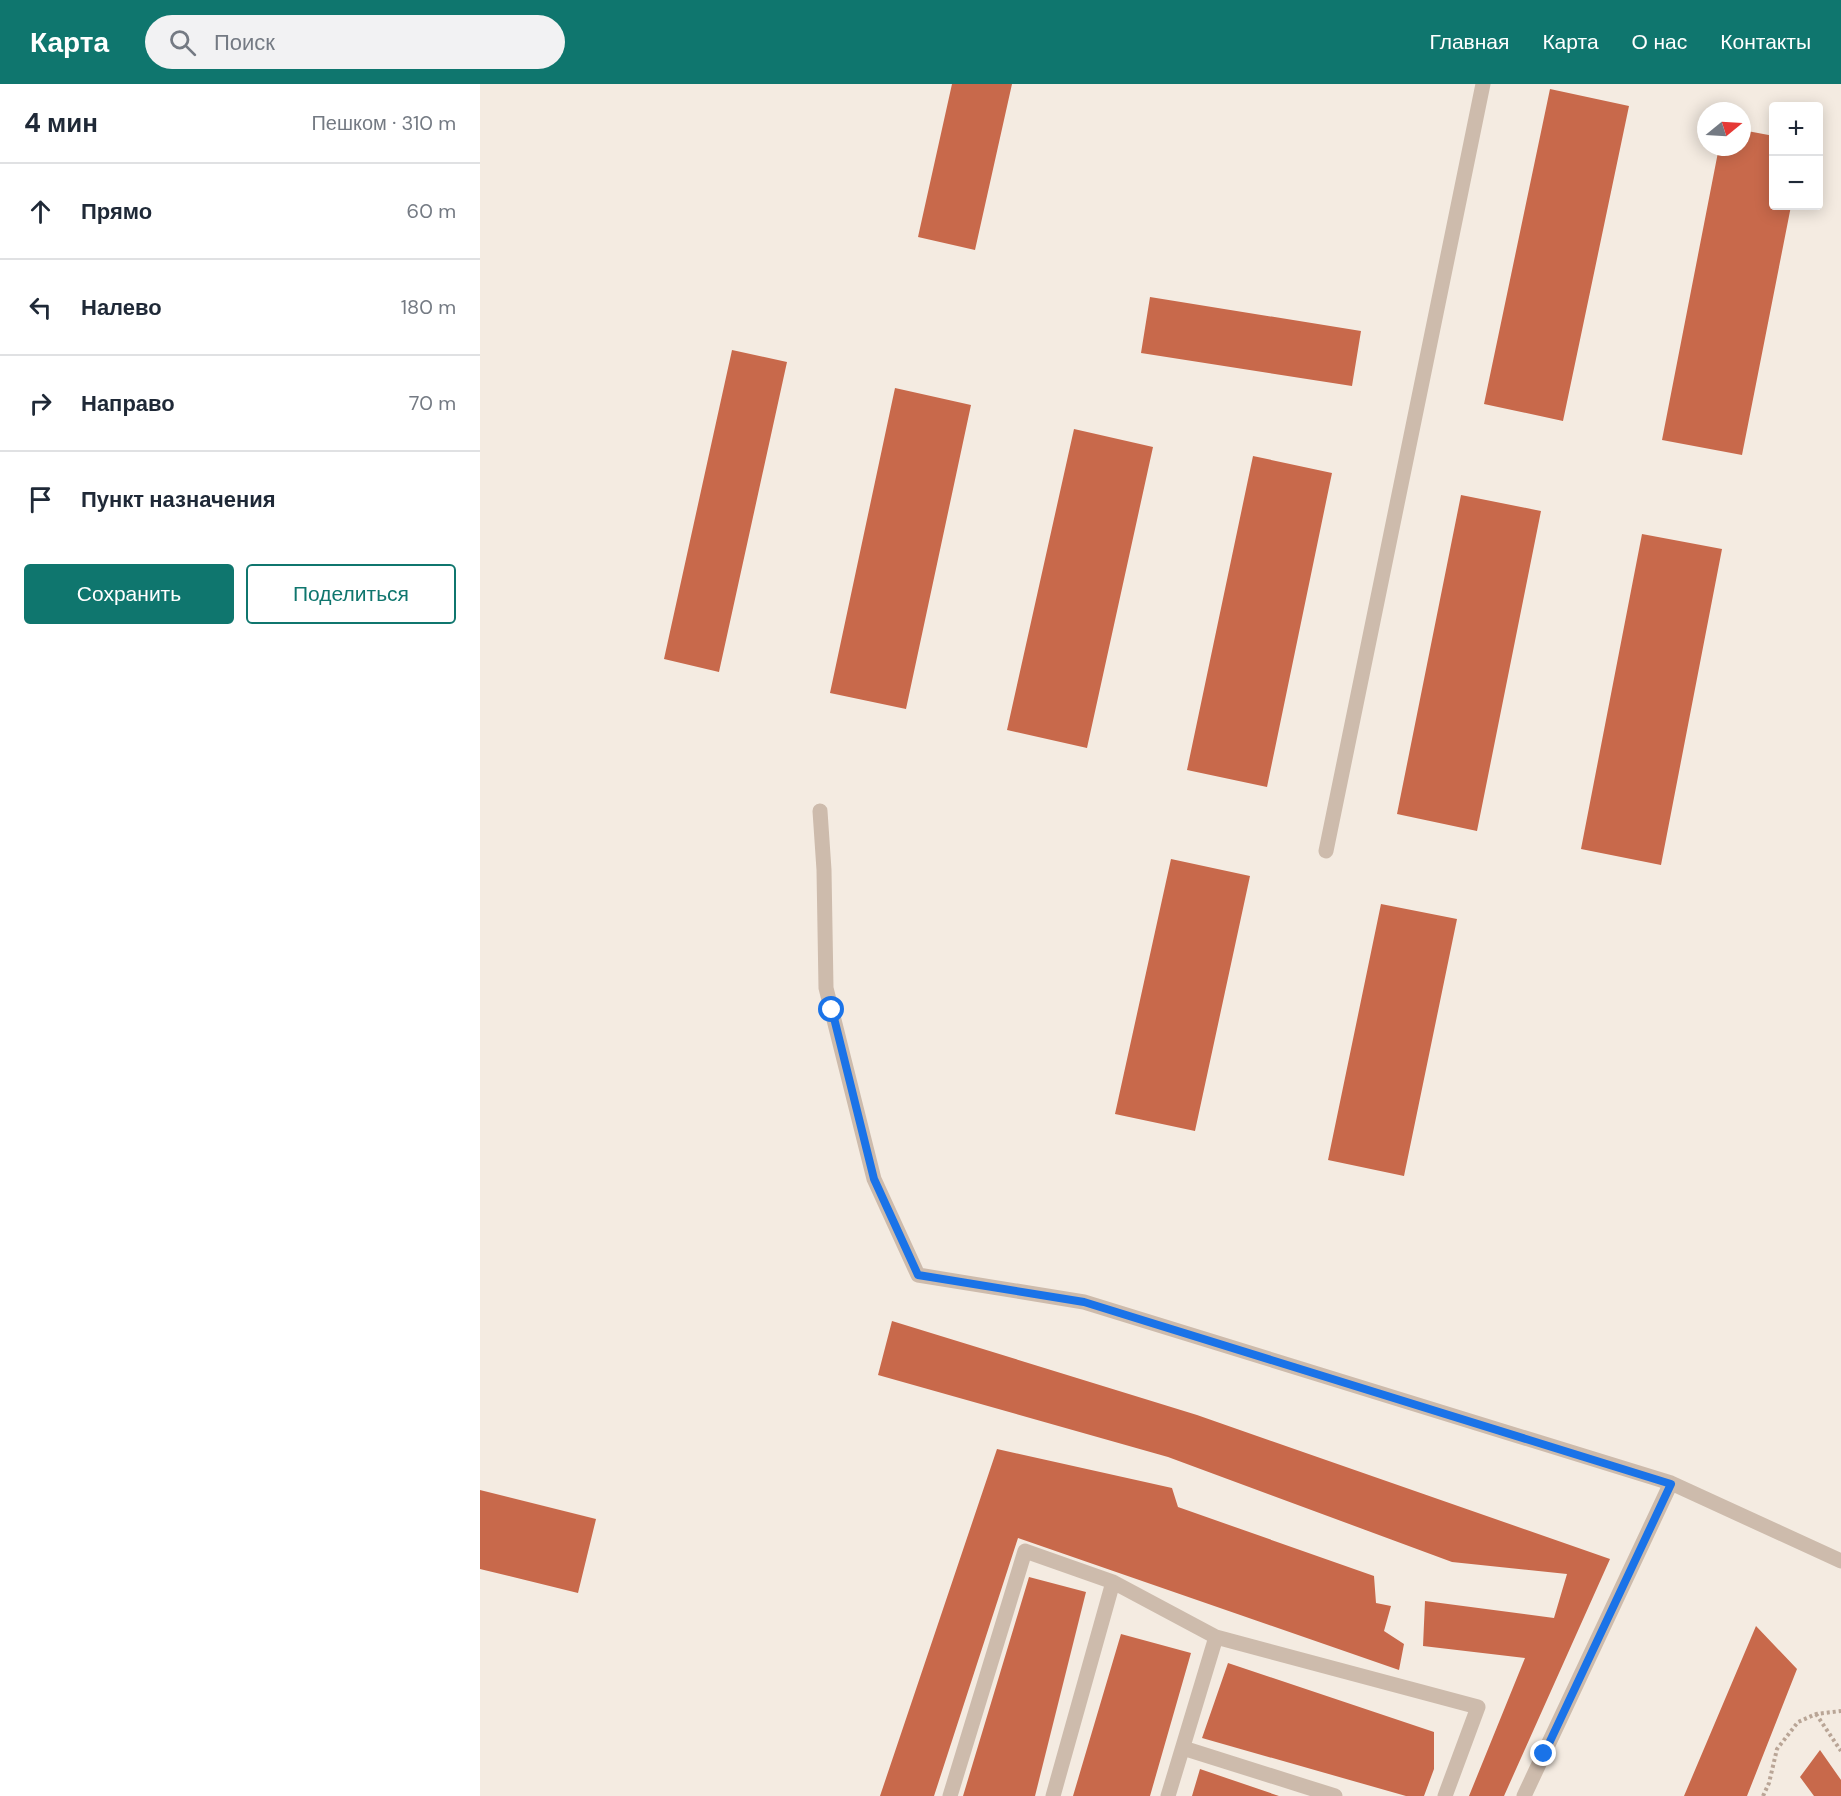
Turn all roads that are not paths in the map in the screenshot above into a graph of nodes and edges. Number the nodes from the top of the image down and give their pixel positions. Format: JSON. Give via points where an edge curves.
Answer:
{"nodes":[{"id":1,"x":1483,"y":84,"type":"edge"},
{"id":2,"x":820,"y":811,"type":"dead end"},
{"id":3,"x":1326,"y":851,"type":"dead end"},
{"id":4,"x":1671,"y":1484,"type":"junction"},
{"id":5,"x":1841,"y":1561,"type":"edge"},
{"id":6,"x":1113,"y":1582,"type":"junction"},
{"id":7,"x":1216,"y":1637,"type":"junction"},
{"id":8,"x":1183,"y":1748,"type":"junction"},
{"id":9,"x":950,"y":1796,"type":"edge"},
{"id":10,"x":1053,"y":1796,"type":"edge"},
{"id":11,"x":1168,"y":1796,"type":"edge"},
{"id":12,"x":1335,"y":1796,"type":"edge"},
{"id":13,"x":1445,"y":1796,"type":"edge"},
{"id":14,"x":1524,"y":1796,"type":"edge"}],
"edges":[{"from":1,"to":3,"type":"lane"},
{"from":2,"to":4,"type":"lane","via":[[826,988],[874,1179],[918,1275],[1084,1302]]},
{"from":4,"to":5,"type":"lane"},
{"from":4,"to":14,"type":"lane"},
{"from":6,"to":7,"type":"lane"},
{"from":6,"to":9,"type":"lane","via":[[1025,1551]]},
{"from":6,"to":10,"type":"lane"},
{"from":7,"to":8,"type":"lane"},
{"from":7,"to":13,"type":"lane","via":[[1478,1707]]},
{"from":8,"to":11,"type":"lane"},
{"from":8,"to":12,"type":"lane"}]}
